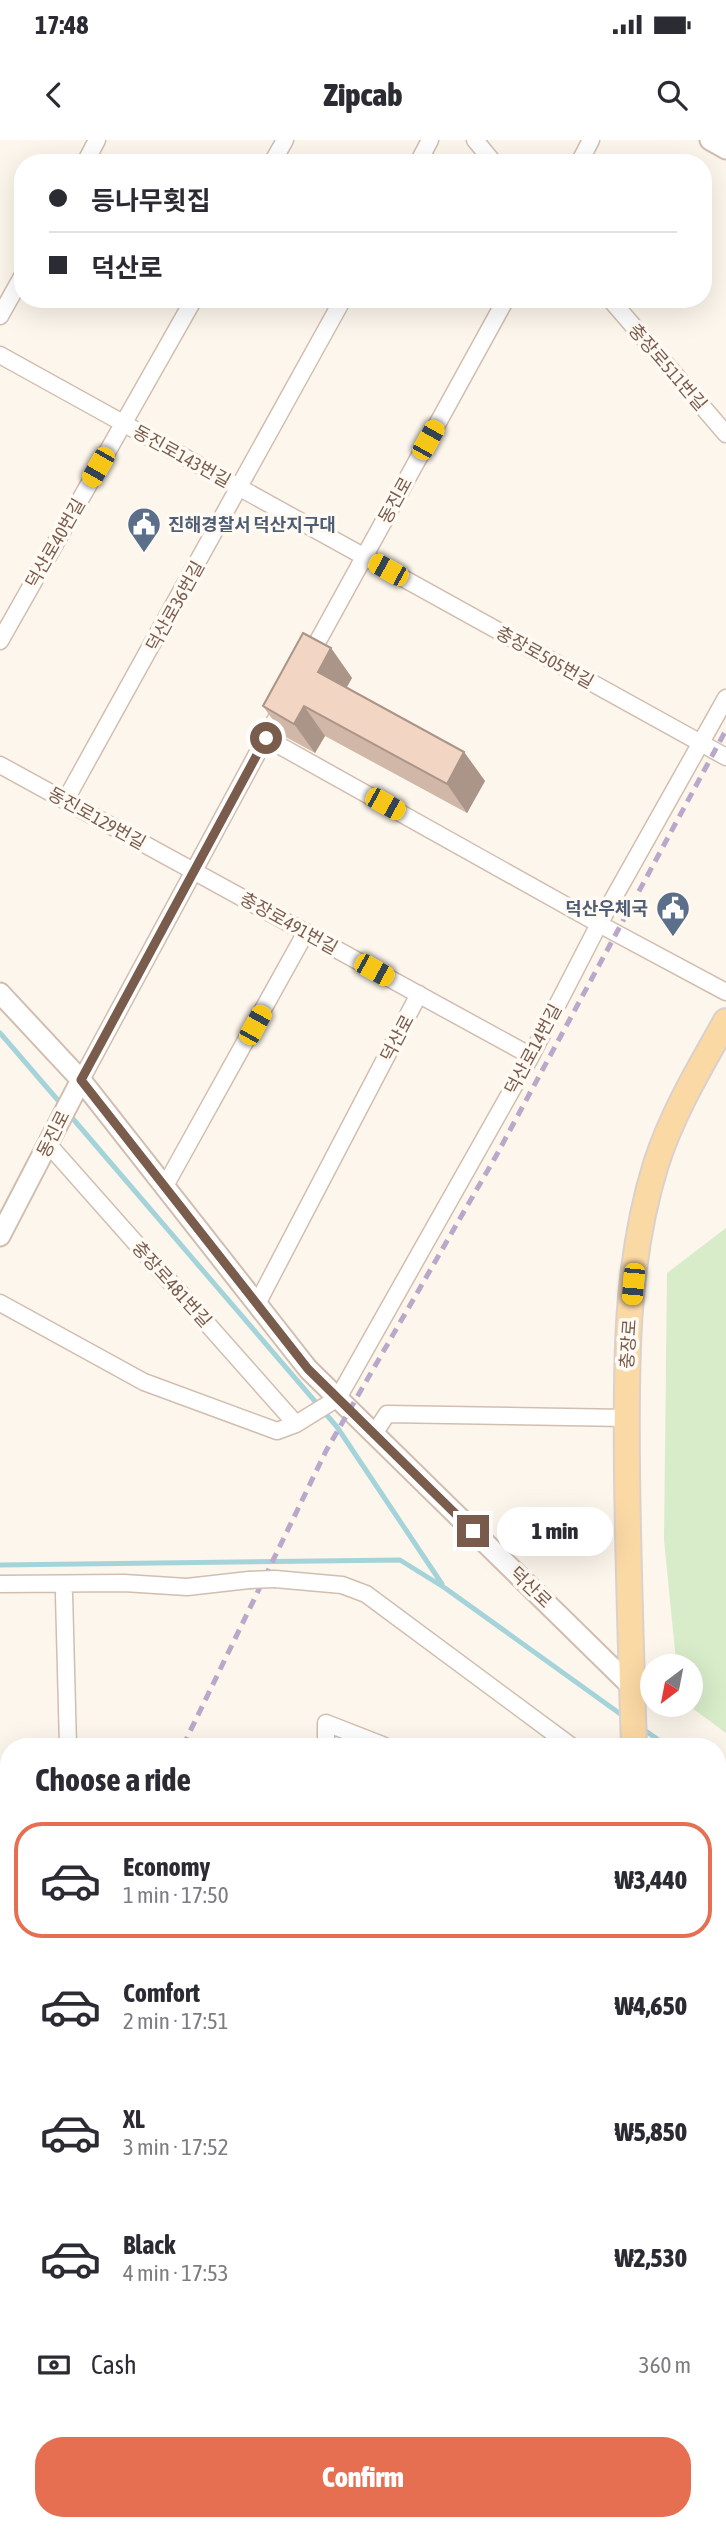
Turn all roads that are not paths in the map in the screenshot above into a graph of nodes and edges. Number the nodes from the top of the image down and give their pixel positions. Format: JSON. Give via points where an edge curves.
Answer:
{"nodes":[{"id":1,"x":475,"y":140,"type":"edge"},
{"id":2,"x":710,"y":140,"type":"edge"},
{"id":3,"x":726,"y":149,"type":"edge"},
{"id":4,"x":487,"y":154,"type":"edge"},
{"id":5,"x":14,"y":291,"type":"edge"},
{"id":6,"x":189,"y":308,"type":"edge"},
{"id":7,"x":338,"y":308,"type":"edge"},
{"id":8,"x":501,"y":308,"type":"edge"},
{"id":9,"x":618,"y":308,"type":"edge"},
{"id":10,"x":0,"y":316,"type":"edge"},
{"id":11,"x":0,"y":355,"type":"edge"},
{"id":12,"x":123,"y":423,"type":"junction"},
{"id":13,"x":726,"y":434,"type":"edge"},
{"id":14,"x":239,"y":488,"type":"junction"},
{"id":15,"x":364,"y":557,"type":"junction"},
{"id":16,"x":0,"y":641,"type":"edge"},
{"id":17,"x":726,"y":698,"type":"edge"},
{"id":18,"x":266,"y":738,"type":"junction"},
{"id":19,"x":701,"y":744,"type":"junction"},
{"id":20,"x":726,"y":757,"type":"edge"},
{"id":21,"x":0,"y":765,"type":"edge"},
{"id":22,"x":65,"y":801,"type":"junction"},
{"id":23,"x":194,"y":871,"type":"junction"},
{"id":24,"x":599,"y":924,"type":"junction"},
{"id":25,"x":306,"y":932,"type":"junction"},
{"id":26,"x":726,"y":992,"type":"edge"},
{"id":27,"x":0,"y":993,"type":"edge"},
{"id":28,"x":419,"y":994,"type":"junction"},
{"id":29,"x":726,"y":1021,"type":"edge"},
{"id":30,"x":531,"y":1056,"type":"junction"},
{"id":31,"x":81,"y":1080,"type":"junction"},
{"id":32,"x":48,"y":1144,"type":"junction"},
{"id":33,"x":165,"y":1186,"type":"junction"},
{"id":34,"x":0,"y":1236,"type":"edge"},
{"id":35,"x":0,"y":1303,"type":"edge"},
{"id":36,"x":257,"y":1304,"type":"junction"},
{"id":37,"x":338,"y":1398,"type":"junction"},
{"id":38,"x":626,"y":1419,"type":"junction"},
{"id":39,"x":296,"y":1423,"type":"junction"},
{"id":40,"x":374,"y":1434,"type":"junction"},
{"id":41,"x":0,"y":1584,"type":"edge"},
{"id":42,"x":64,"y":1594,"type":"dead end"},
{"id":43,"x":632,"y":1687,"type":"junction"},
{"id":44,"x":68,"y":1738,"type":"edge"},
{"id":45,"x":326,"y":1738,"type":"edge"},
{"id":46,"x":364,"y":1738,"type":"edge"},
{"id":47,"x":560,"y":1738,"type":"edge"},
{"id":48,"x":634,"y":1738,"type":"edge"}],
"edges":[{"from":1,"to":4,"type":"street"},
{"from":2,"to":3,"type":"street"},
{"from":5,"to":10,"type":"street"},
{"from":6,"to":12,"type":"street","name":"덕산로40번길"},
{"from":7,"to":14,"type":"street","name":"덕산로36번길"},
{"from":8,"to":15,"type":"street","name":"동진로"},
{"from":9,"to":13,"type":"street","name":"충장로511번길"},
{"from":11,"to":12,"type":"street","name":"동진로143번길"},
{"from":12,"to":14,"type":"street","name":"동진로143번길"},
{"from":12,"to":16,"type":"street","name":"덕산로40번길"},
{"from":14,"to":15,"type":"street","name":"동진로143번길"},
{"from":14,"to":22,"type":"street","name":"덕산로36번길"},
{"from":15,"to":18,"type":"street","name":"동진로"},
{"from":15,"to":19,"type":"street","name":"충장로505번길"},
{"from":17,"to":19,"type":"street","name":"덕산로14번길"},
{"from":18,"to":23,"type":"street","name":"동진로"},
{"from":18,"to":24,"type":"street"},
{"from":19,"to":20,"type":"street","name":"충장로505번길"},
{"from":19,"to":24,"type":"street","name":"덕산로14번길"},
{"from":21,"to":22,"type":"street","name":"동진로129번길"},
{"from":22,"to":23,"type":"street","name":"동진로129번길"},
{"from":23,"to":25,"type":"street","name":"충장로491번길"},
{"from":23,"to":31,"type":"street","name":"동진로"},
{"from":24,"to":26,"type":"street"},
{"from":24,"to":30,"type":"street","name":"덕산로14번길"},
{"from":25,"to":28,"type":"street","name":"충장로491번길"},
{"from":25,"to":33,"type":"street"},
{"from":27,"to":31,"type":"street","name":"덕산로"},
{"from":28,"to":30,"type":"street","name":"충장로491번길"},
{"from":28,"to":36,"type":"street","name":"덕산로"},
{"from":29,"to":38,"type":"main road","name":"충장로","via":[[676,1116],[653,1178],[633,1284],[625,1362]]},
{"from":30,"to":37,"type":"street","name":"덕산로14번길"},
{"from":31,"to":32,"type":"street","name":"동진로"},
{"from":31,"to":33,"type":"street","name":"덕산로"},
{"from":32,"to":34,"type":"street","name":"동진로"},
{"from":32,"to":39,"type":"street","name":"충장로481번길"},
{"from":33,"to":36,"type":"street","name":"덕산로"},
{"from":35,"to":39,"type":"street","via":[[144,1382],[277,1431]]},
{"from":36,"to":37,"type":"street","name":"덕산로","via":[[308,1369]]},
{"from":37,"to":39,"type":"street"},
{"from":37,"to":40,"type":"street","name":"덕산로"},
{"from":38,"to":40,"type":"street","via":[[387,1414]]},
{"from":38,"to":43,"type":"main road","name":"충장로"},
{"from":40,"to":43,"type":"street","name":"덕산로"},
{"from":41,"to":47,"type":"street","bridge":true,"via":[[187,1587],[275,1579],[342,1585],[366,1594]]},
{"from":42,"to":44,"type":"street"},
{"from":43,"to":48,"type":"main road","name":"충장로"},
{"from":45,"to":46,"type":"street","via":[[326,1723]]}]}
